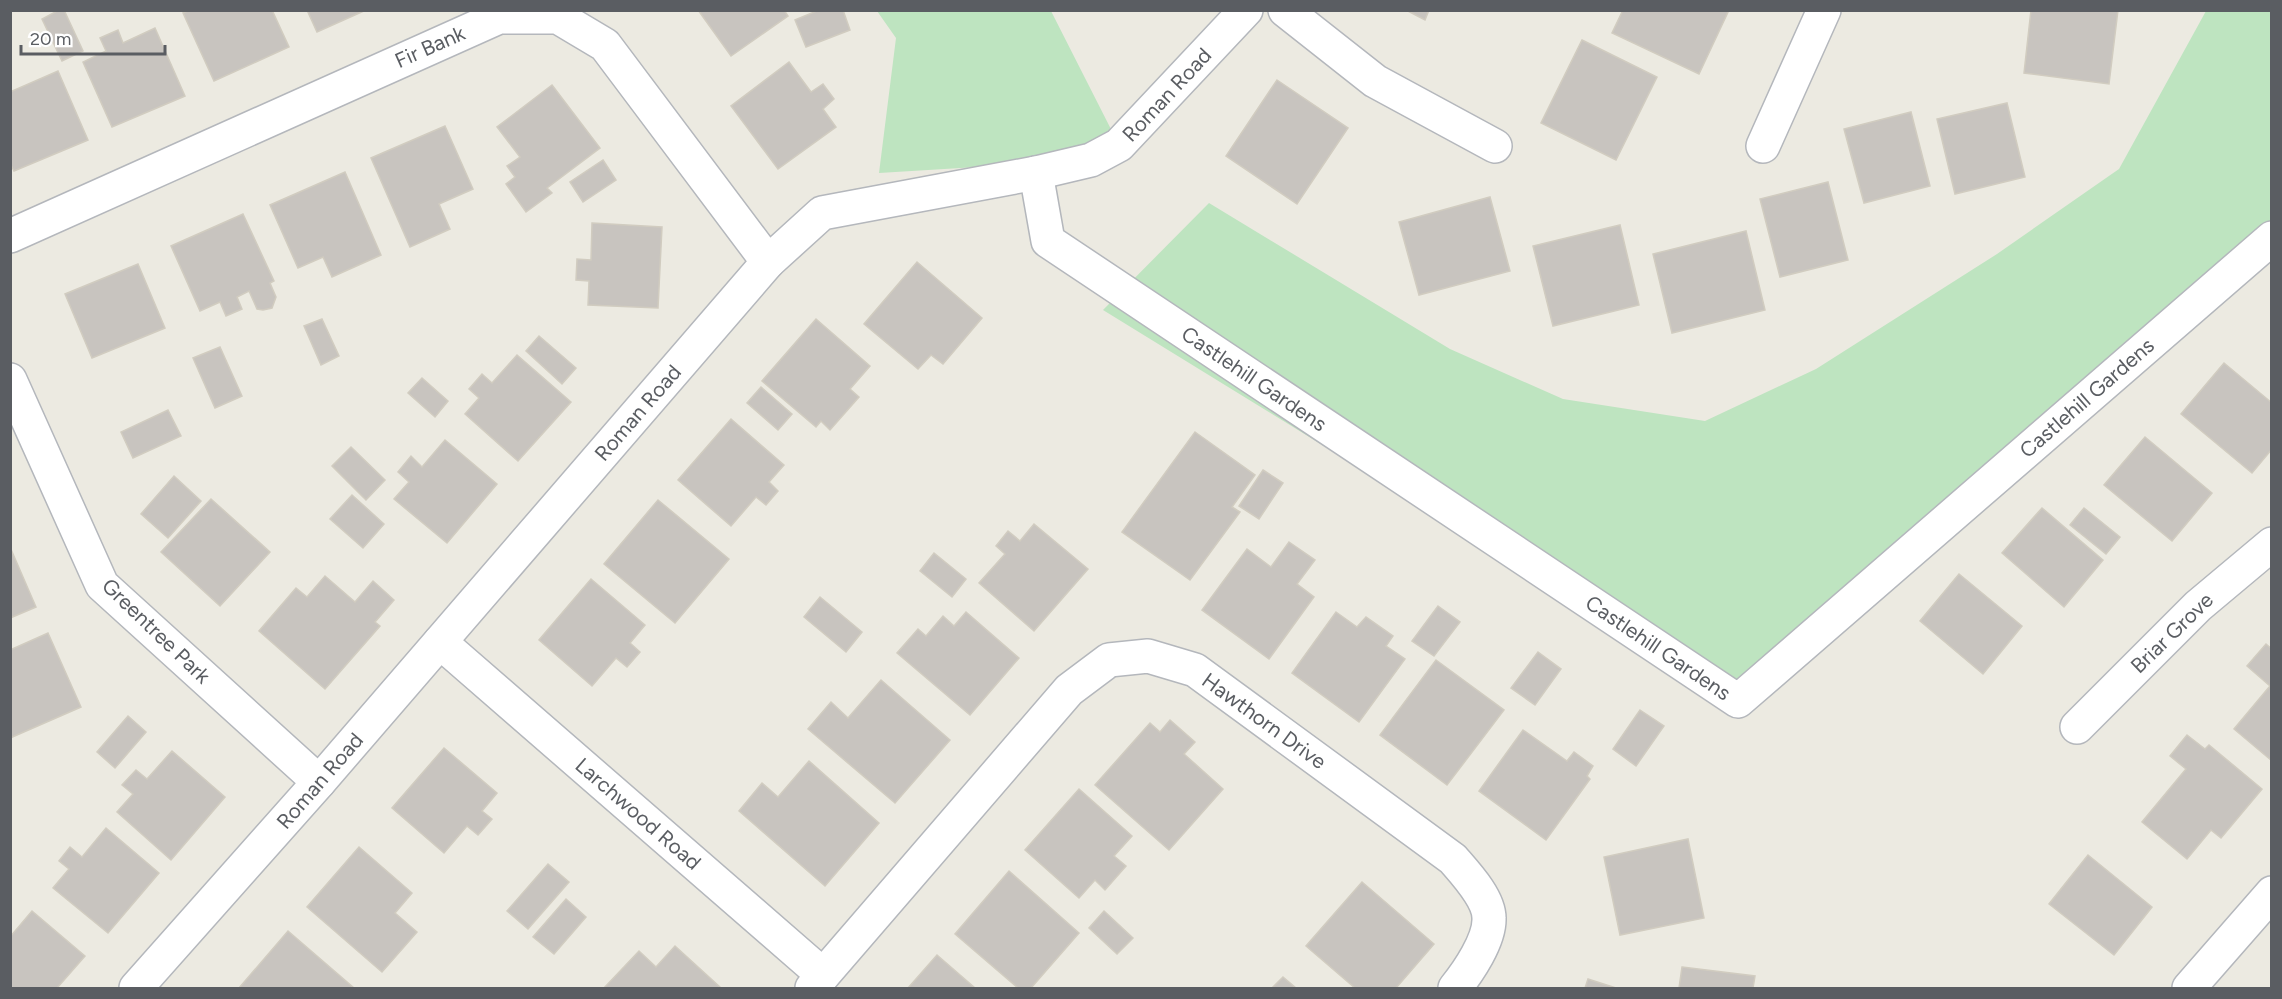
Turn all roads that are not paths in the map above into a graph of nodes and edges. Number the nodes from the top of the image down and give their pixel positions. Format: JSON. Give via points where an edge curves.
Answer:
{"nodes":[{"id":1,"x":1246,"y":10,"type":"edge"},
{"id":2,"x":1285,"y":10,"type":"edge"},
{"id":3,"x":1824,"y":10,"type":"edge"},
{"id":4,"x":1495,"y":146,"type":"dead end"},
{"id":5,"x":1763,"y":146,"type":"dead end"},
{"id":6,"x":1036,"y":173,"type":"junction"},
{"id":7,"x":10,"y":236,"type":"edge"},
{"id":8,"x":2271,"y":238,"type":"edge"},
{"id":9,"x":768,"y":262,"type":"junction"},
{"id":10,"x":10,"y":380,"type":"edge"},
{"id":11,"x":2271,"y":544,"type":"edge"},
{"id":12,"x":440,"y":642,"type":"junction"},
{"id":13,"x":2077,"y":727,"type":"dead end"},
{"id":14,"x":319,"y":783,"type":"junction"},
{"id":15,"x":2271,"y":893,"type":"edge"},
{"id":16,"x":818,"y":982,"type":"edge"},
{"id":17,"x":136,"y":988,"type":"edge"},
{"id":18,"x":1455,"y":988,"type":"edge"},
{"id":19,"x":2189,"y":988,"type":"edge"}],
"edges":[{"from":1,"to":6,"type":"street","name":"Roman Road","via":[[1119,145],[1090,160]]},
{"from":2,"to":4,"type":"street","via":[[1375,81]]},
{"from":3,"to":5,"type":"street"},
{"from":6,"to":8,"type":"street","name":"Castlehill Gardens","via":[[1048,241],[1738,702]]},
{"from":6,"to":9,"type":"street","name":"Roman Road","via":[[822,213]]},
{"from":7,"to":9,"type":"street","name":"Fir Bank","via":[[499,16],[558,17],[604,45]]},
{"from":9,"to":12,"type":"street","name":"Roman Road"},
{"from":10,"to":14,"type":"street","name":"Greentree Park","via":[[102,585]]},
{"from":11,"to":13,"type":"street","name":"Briar Grove","via":[[2198,606]]},
{"from":12,"to":14,"type":"street","name":"Roman Road"},
{"from":12,"to":16,"type":"street","name":"Larchwood Road"},
{"from":14,"to":17,"type":"street","name":"Roman Road"},
{"from":15,"to":19,"type":"street"},
{"from":16,"to":18,"type":"street","name":"Hawthorn Drive","via":[[1069,690],[1109,660],[1148,656],[1195,670],[1452,859],[1479,890],[1490,917],[1469,972]]}]}
